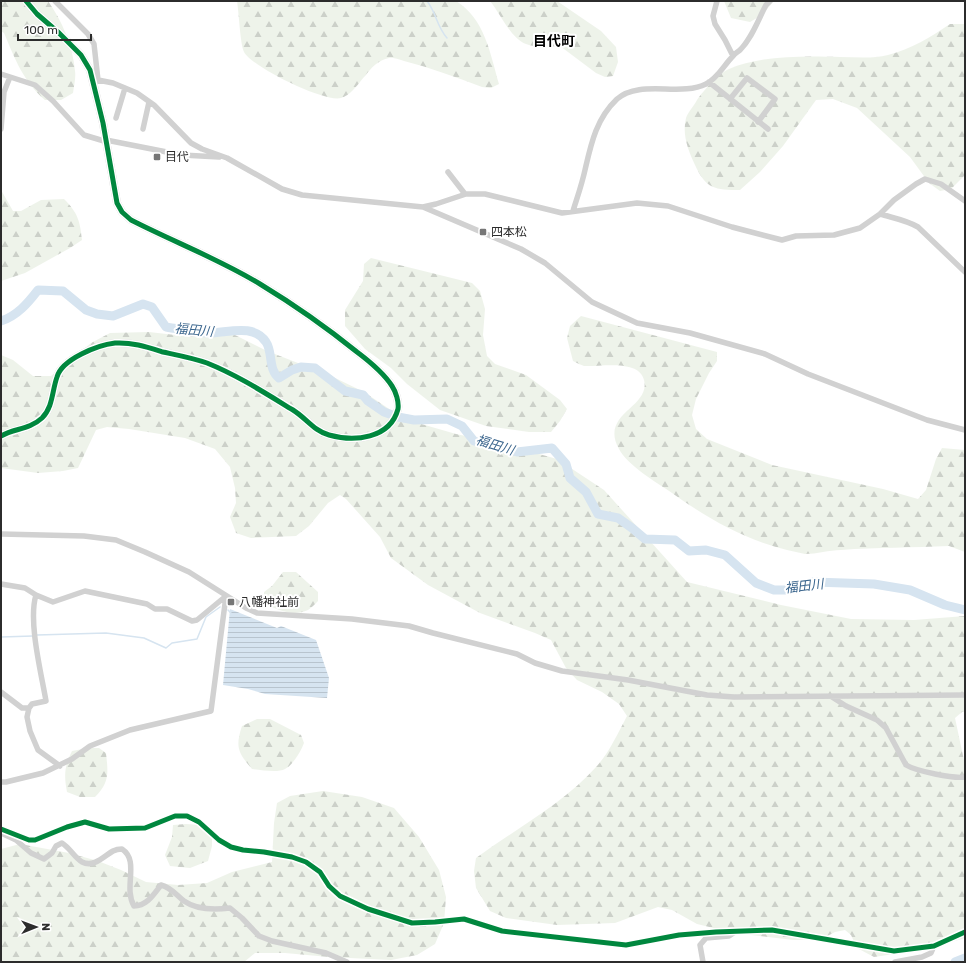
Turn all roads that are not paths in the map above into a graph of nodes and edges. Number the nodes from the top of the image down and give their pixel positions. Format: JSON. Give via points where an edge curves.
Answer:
{"nodes":[{"id":1,"x":26,"y":1,"type":"edge"},
{"id":2,"x":55,"y":1,"type":"edge"},
{"id":3,"x":717,"y":1,"type":"edge"},
{"id":4,"x":770,"y":1,"type":"edge"},
{"id":5,"x":733,"y":56,"type":"junction"},
{"id":6,"x":1,"y":74,"type":"edge"},
{"id":7,"x":10,"y":76,"type":"junction"},
{"id":8,"x":95,"y":82,"type":"junction"},
{"id":9,"x":709,"y":82,"type":"junction"},
{"id":10,"x":126,"y":88,"type":"junction"},
{"id":11,"x":730,"y":99,"type":"junction"},
{"id":12,"x":149,"y":102,"type":"junction"},
{"id":13,"x":116,"y":118,"type":"dead end"},
{"id":14,"x":758,"y":122,"type":"junction"},
{"id":15,"x":1,"y":128,"type":"edge"},
{"id":16,"x":143,"y":129,"type":"dead end"},
{"id":17,"x":768,"y":129,"type":"dead end"},
{"id":18,"x":106,"y":140,"type":"junction"},
{"id":19,"x":227,"y":158,"type":"junction"},
{"id":20,"x":448,"y":172,"type":"dead end"},
{"id":21,"x":465,"y":194,"type":"junction"},
{"id":22,"x":965,"y":202,"type":"edge"},
{"id":23,"x":423,"y":207,"type":"junction"},
{"id":24,"x":573,"y":211,"type":"junction"},
{"id":25,"x":880,"y":214,"type":"junction"},
{"id":26,"x":965,"y":272,"type":"edge"},
{"id":27,"x":965,"y":430,"type":"edge"},
{"id":28,"x":1,"y":436,"type":"edge"},
{"id":29,"x":1,"y":534,"type":"edge"},
{"id":30,"x":1,"y":584,"type":"edge"},
{"id":31,"x":36,"y":594,"type":"junction"},
{"id":32,"x":226,"y":596,"type":"junction"},
{"id":33,"x":1,"y":692,"type":"edge"},
{"id":34,"x":965,"y":694,"type":"edge"},
{"id":35,"x":832,"y":697,"type":"junction"},
{"id":36,"x":30,"y":708,"type":"junction"},
{"id":37,"x":60,"y":766,"type":"junction"},
{"id":38,"x":965,"y":777,"type":"edge"},
{"id":39,"x":1,"y":782,"type":"edge"},
{"id":40,"x":1,"y":829,"type":"edge"},
{"id":41,"x":1,"y":833,"type":"edge"},
{"id":42,"x":737,"y":931,"type":"junction"},
{"id":43,"x":965,"y":932,"type":"edge"},
{"id":44,"x":934,"y":946,"type":"junction"},
{"id":45,"x":347,"y":962,"type":"edge"},
{"id":46,"x":703,"y":962,"type":"edge"},
{"id":47,"x":895,"y":962,"type":"edge"}],
"edges":[{"from":1,"to":8,"type":"street","via":[[80,55]]},
{"from":2,"to":8,"type":"street","via":[[88,34],[94,44]]},
{"from":3,"to":5,"type":"street","via":[[713,16],[715,24]]},
{"from":4,"to":5,"type":"street","via":[[749,37]]},
{"from":5,"to":9,"type":"street"},
{"from":6,"to":7,"type":"street"},
{"from":7,"to":15,"type":"street","via":[[4,92]]},
{"from":7,"to":18,"type":"street","via":[[36,85],[84,135]]},
{"from":8,"to":10,"type":"street","via":[[113,83]]},
{"from":8,"to":18,"type":"street"},
{"from":9,"to":11,"type":"street"},
{"from":9,"to":24,"type":"street","via":[[699,87],[680,90],[651,89],[629,92],[617,99],[597,126]]},
{"from":10,"to":12,"type":"street"},
{"from":10,"to":13,"type":"street"},
{"from":11,"to":14,"type":"street"},
{"from":11,"to":14,"type":"street","via":[[746,78],[775,99]]},
{"from":12,"to":16,"type":"street"},
{"from":12,"to":19,"type":"street","via":[[191,143],[202,150]]},
{"from":14,"to":17,"type":"street"},
{"from":18,"to":19,"type":"street","via":[[182,155]]},
{"from":18,"to":28,"type":"street","via":[[117,203],[122,212],[131,220],[259,283],[328,328],[382,374],[392,386],[398,400],[397,410],[394,418],[376,435],[347,438],[330,436],[320,432],[295,412],[248,383],[205,362],[133,343],[114,343],[95,348],[63,367],[58,374],[47,412],[28,428]]},
{"from":19,"to":23,"type":"street","via":[[282,189],[302,195]]},
{"from":20,"to":21,"type":"street"},
{"from":21,"to":23,"type":"street"},
{"from":21,"to":24,"type":"street","via":[[484,194],[562,213]]},
{"from":22,"to":25,"type":"street","via":[[941,184],[925,179],[894,200]]},
{"from":23,"to":27,"type":"street","via":[[521,249],[545,263],[592,302],[637,323],[690,333],[765,354],[808,374],[927,420]]},
{"from":24,"to":25,"type":"street","via":[[638,203],[668,206],[782,240],[796,236],[834,235],[860,228]]},
{"from":25,"to":26,"type":"street","via":[[909,221],[918,227]]},
{"from":29,"to":32,"type":"street","via":[[84,536],[116,540],[190,572]]},
{"from":30,"to":31,"type":"street","via":[[25,588]]},
{"from":31,"to":32,"type":"street","via":[[52,602],[85,591],[147,604],[155,609],[167,609],[192,620],[197,620]]},
{"from":31,"to":36,"type":"street","via":[[33,602],[35,635],[46,701],[32,704]]},
{"from":32,"to":35,"type":"street","via":[[257,614],[352,619],[409,626],[517,654],[535,663],[580,674],[707,695]]},
{"from":32,"to":37,"type":"street","via":[[211,711],[130,730],[90,746]]},
{"from":33,"to":36,"type":"street","via":[[22,708]]},
{"from":34,"to":35,"type":"street"},
{"from":35,"to":38,"type":"street","via":[[877,720],[886,728],[906,765]]},
{"from":36,"to":37,"type":"street","via":[[27,716],[38,750]]},
{"from":37,"to":39,"type":"street","via":[[43,773]]},
{"from":40,"to":42,"type":"street","via":[[35,840],[85,822],[109,829],[145,828],[175,816],[187,816],[199,822],[231,847],[292,857],[306,862],[320,872],[329,886],[340,896],[368,909],[412,923],[464,919],[502,931],[626,945],[679,935]]},
{"from":41,"to":45,"type":"street","via":[[44,859],[62,843],[84,863],[93,863],[114,850],[122,849],[131,859],[130,893],[134,906],[147,902],[161,885],[168,887],[185,902],[197,906],[213,910],[230,908],[259,936],[326,953]]},
{"from":42,"to":44,"type":"street","via":[[772,930],[894,951]]},
{"from":42,"to":46,"type":"street","via":[[729,936],[706,938],[700,945]]},
{"from":43,"to":44,"type":"street"},
{"from":44,"to":47,"type":"street","via":[[930,953],[922,957]]}]}
